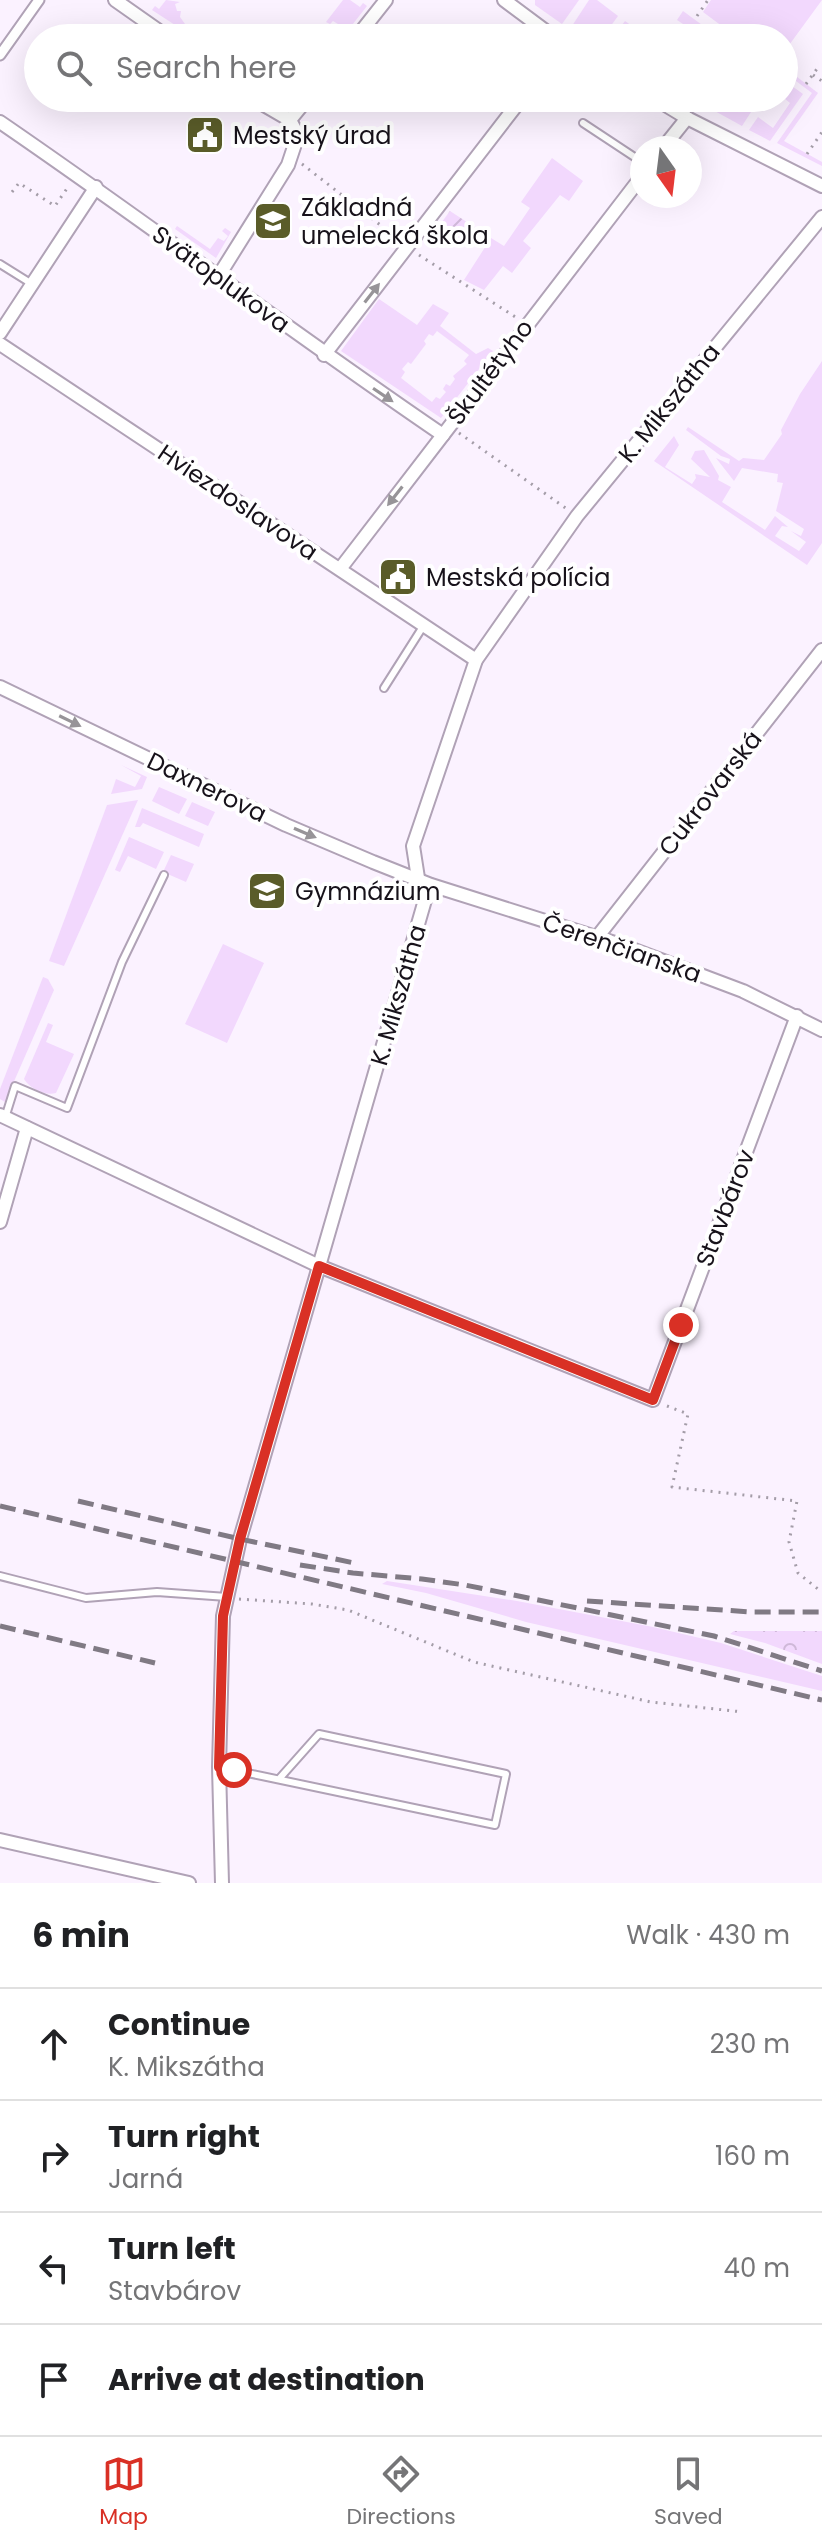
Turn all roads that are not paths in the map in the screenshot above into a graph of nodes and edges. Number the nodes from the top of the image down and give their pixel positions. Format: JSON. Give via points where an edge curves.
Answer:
{"nodes":[{"id":1,"x":39,"y":0,"type":"edge"},
{"id":2,"x":115,"y":0,"type":"edge"},
{"id":3,"x":386,"y":0,"type":"edge"},
{"id":4,"x":504,"y":0,"type":"edge"},
{"id":5,"x":149,"y":24,"type":"edge"},
{"id":6,"x":367,"y":24,"type":"edge"},
{"id":7,"x":536,"y":24,"type":"edge"},
{"id":8,"x":0,"y":55,"type":"edge"},
{"id":9,"x":276,"y":112,"type":"edge"},
{"id":10,"x":297,"y":112,"type":"edge"},
{"id":11,"x":511,"y":112,"type":"edge"},
{"id":12,"x":677,"y":112,"type":"edge"},
{"id":13,"x":687,"y":118,"type":"junction"},
{"id":14,"x":290,"y":120,"type":"junction"},
{"id":15,"x":0,"y":122,"type":"edge"},
{"id":16,"x":583,"y":123,"type":"dead end"},
{"id":17,"x":673,"y":136,"type":"edge"},
{"id":18,"x":630,"y":154,"type":"edge"},
{"id":19,"x":822,"y":186,"type":"edge"},
{"id":20,"x":96,"y":187,"type":"junction"},
{"id":21,"x":630,"y":192,"type":"edge"},
{"id":22,"x":822,"y":217,"type":"edge"},
{"id":23,"x":0,"y":264,"type":"edge"},
{"id":24,"x":218,"y":277,"type":"junction"},
{"id":25,"x":32,"y":284,"type":"junction"},
{"id":26,"x":0,"y":333,"type":"edge"},
{"id":27,"x":0,"y":344,"type":"edge"},
{"id":28,"x":324,"y":355,"type":"junction"},
{"id":29,"x":448,"y":432,"type":"junction"},
{"id":30,"x":340,"y":569,"type":"junction"},
{"id":31,"x":424,"y":625,"type":"junction"},
{"id":32,"x":822,"y":650,"type":"edge"},
{"id":33,"x":476,"y":660,"type":"junction"},
{"id":34,"x":0,"y":687,"type":"edge"},
{"id":35,"x":384,"y":688,"type":"dead end"},
{"id":36,"x":164,"y":875,"type":"dead end"},
{"id":37,"x":418,"y":878,"type":"junction"},
{"id":38,"x":598,"y":936,"type":"junction"},
{"id":39,"x":797,"y":1016,"type":"junction"},
{"id":40,"x":822,"y":1030,"type":"edge"},
{"id":41,"x":3,"y":1116,"type":"edge"},
{"id":42,"x":27,"y":1128,"type":"junction"},
{"id":43,"x":0,"y":1222,"type":"edge"},
{"id":44,"x":319,"y":1266,"type":"junction"},
{"id":45,"x":0,"y":1576,"type":"edge"},
{"id":46,"x":227,"y":1597,"type":"junction"},
{"id":47,"x":219,"y":1767,"type":"junction"},
{"id":48,"x":279,"y":1779,"type":"junction"},
{"id":49,"x":0,"y":1840,"type":"edge"},
{"id":50,"x":189,"y":1883,"type":"edge"},
{"id":51,"x":222,"y":1883,"type":"edge"}],
"edges":[{"from":1,"to":8,"type":"street"},
{"from":2,"to":5,"type":"street"},
{"from":3,"to":6,"type":"street"},
{"from":4,"to":7,"type":"street"},
{"from":9,"to":14,"type":"street"},
{"from":10,"to":14,"type":"street"},
{"from":28,"to":11,"type":"street","one_way":true},
{"from":12,"to":13,"type":"street"},
{"from":13,"to":17,"type":"street"},
{"from":13,"to":19,"type":"street"},
{"from":14,"to":24,"type":"street","via":[[298,135],[288,165]]},
{"from":15,"to":20,"type":"street","name":"Svätoplukova"},
{"from":16,"to":18,"type":"lane"},
{"from":20,"to":24,"type":"street","name":"Svätoplukova"},
{"from":20,"to":25,"type":"street"},
{"from":21,"to":29,"type":"street","name":"Škultétyho"},
{"from":22,"to":33,"type":"street","name":"K. Mikszátha","via":[[577,516]]},
{"from":23,"to":25,"type":"lane"},
{"from":24,"to":28,"type":"street","name":"Svätoplukova"},
{"from":25,"to":26,"type":"street"},
{"from":27,"to":30,"type":"street","name":"Hviezdoslavova"},
{"from":28,"to":29,"type":"street","name":"Svätoplukova","one_way":true},
{"from":29,"to":30,"type":"street","name":"Škultétyho","one_way":true},
{"from":30,"to":31,"type":"street","name":"Hviezdoslavova"},
{"from":31,"to":33,"type":"street","name":"Hviezdoslavova"},
{"from":31,"to":35,"type":"lane"},
{"from":32,"to":38,"type":"street","name":"Cukrovarská"},
{"from":33,"to":37,"type":"street","name":"K. Mikszátha","via":[[413,846]]},
{"from":34,"to":37,"type":"street","name":"Daxnerova","one_way":true,"via":[[286,825]]},
{"from":36,"to":41,"type":"lane","via":[[122,962],[67,1108],[15,1086]]},
{"from":37,"to":38,"type":"street","name":"Čerenčianska"},
{"from":37,"to":44,"type":"street","name":"K. Mikszátha","via":[[425,900]]},
{"from":38,"to":39,"type":"street","name":"Čerenčianska"},
{"from":39,"to":40,"type":"street","name":"Čerenčianska"},
{"from":39,"to":44,"type":"street","name":"Stavbárov","via":[[653,1400]]},
{"from":41,"to":42,"type":"street"},
{"from":42,"to":43,"type":"street"},
{"from":42,"to":44,"type":"street"},
{"from":44,"to":46,"type":"street","name":"K. Mikszátha"},
{"from":45,"to":46,"type":"lane","via":[[86,1598],[157,1592]]},
{"from":46,"to":47,"type":"street","name":"K. Mikszátha"},
{"from":47,"to":48,"type":"lane"},
{"from":47,"to":51,"type":"street","name":"K. Mikszátha"},
{"from":48,"to":48,"type":"lane","via":[[495,1825],[506,1774],[319,1734]]},
{"from":49,"to":50,"type":"street"}]}
